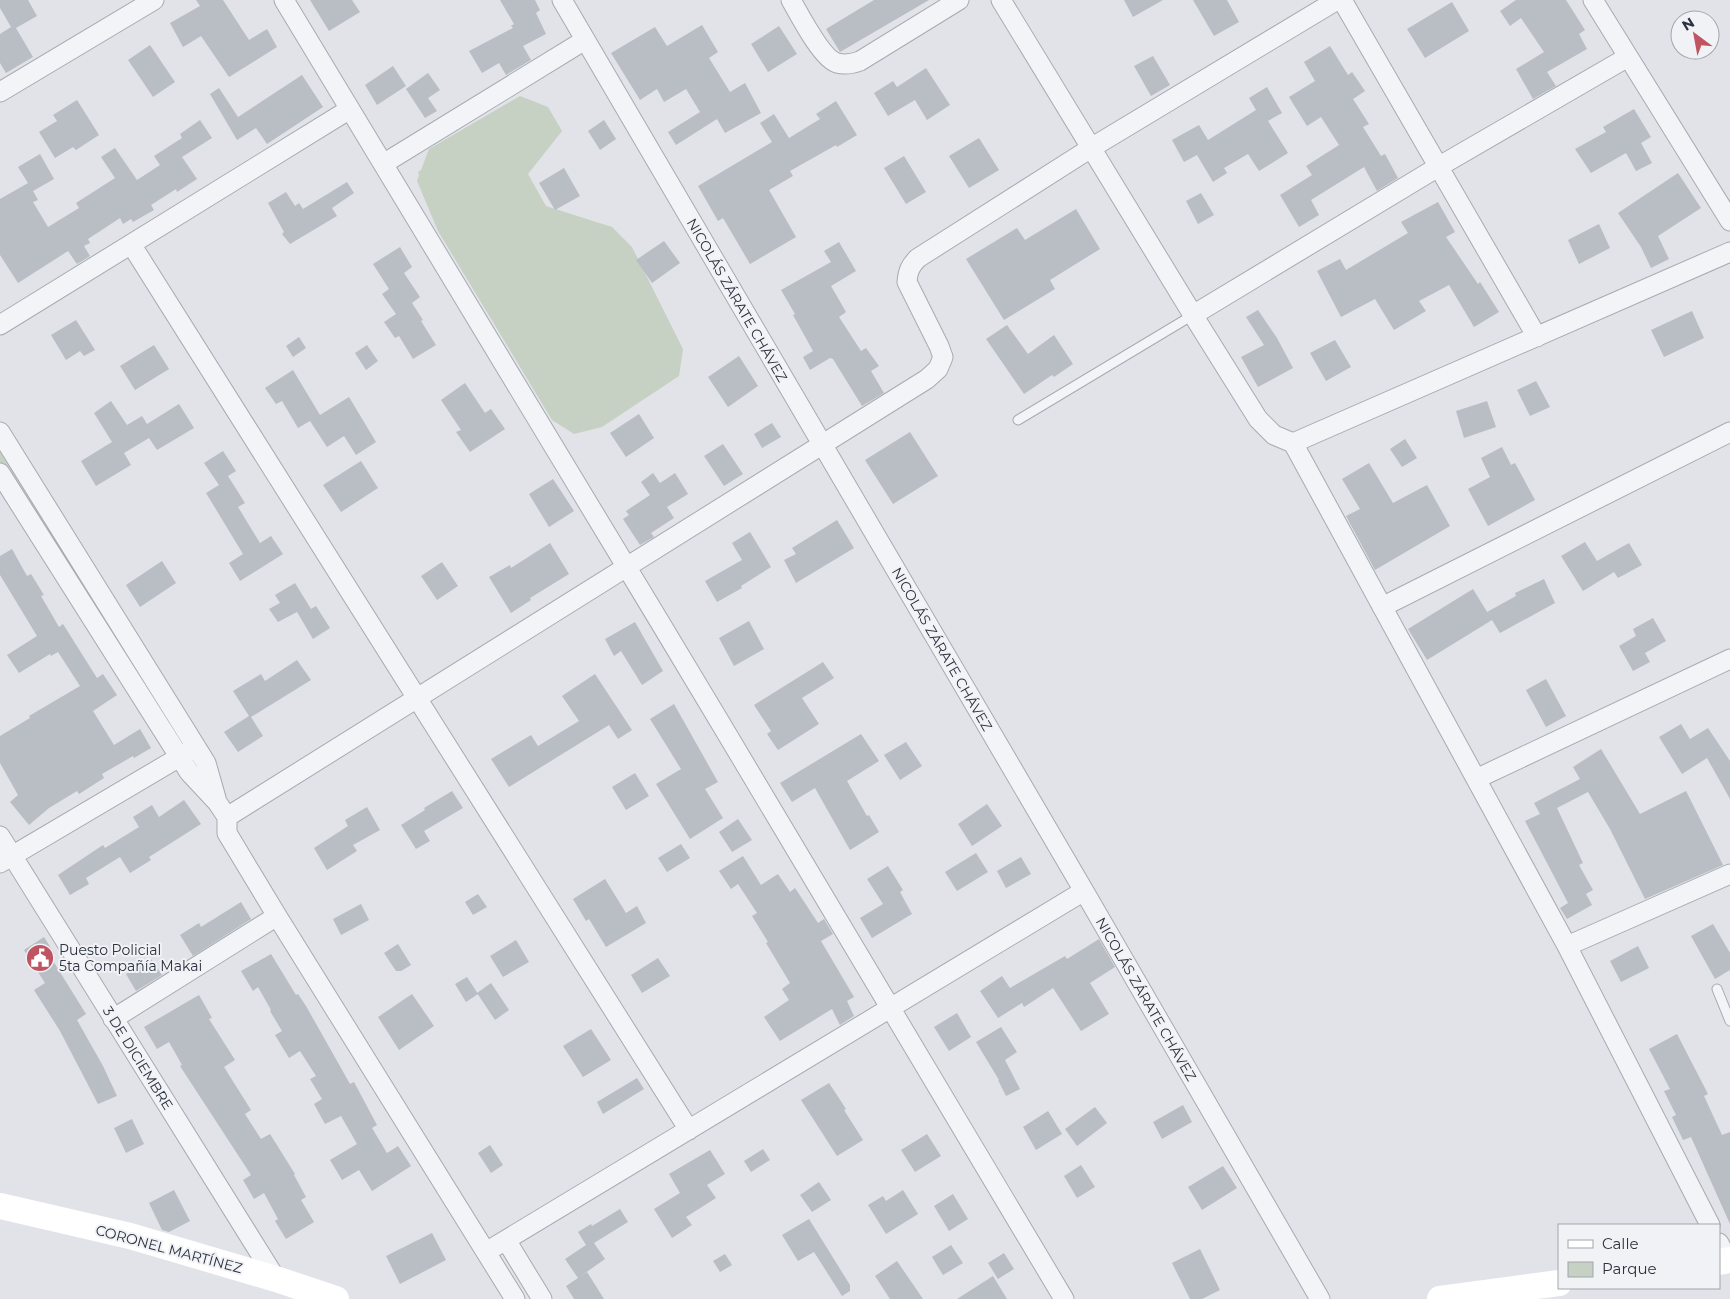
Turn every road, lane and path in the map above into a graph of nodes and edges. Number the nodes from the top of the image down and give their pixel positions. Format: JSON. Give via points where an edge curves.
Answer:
{"nodes":[{"id":1,"x":154,"y":0,"type":"edge"},
{"id":2,"x":284,"y":0,"type":"edge"},
{"id":3,"x":562,"y":0,"type":"edge"},
{"id":4,"x":790,"y":0,"type":"edge"},
{"id":5,"x":959,"y":0,"type":"edge"},
{"id":6,"x":1001,"y":0,"type":"edge"},
{"id":7,"x":1337,"y":0,"type":"edge"},
{"id":8,"x":1342,"y":0,"type":"edge"},
{"id":9,"x":1593,"y":0,"type":"edge"},
{"id":10,"x":585,"y":40,"type":"junction"},
{"id":11,"x":1628,"y":57,"type":"junction"},
{"id":12,"x":0,"y":92,"type":"edge"},
{"id":13,"x":350,"y":109,"type":"junction"},
{"id":14,"x":1091,"y":148,"type":"junction"},
{"id":15,"x":383,"y":164,"type":"junction"},
{"id":16,"x":1438,"y":167,"type":"junction"},
{"id":17,"x":1730,"y":220,"type":"edge"},
{"id":18,"x":130,"y":244,"type":"junction"},
{"id":19,"x":1730,"y":252,"type":"edge"},
{"id":20,"x":1193,"y":315,"type":"junction"},
{"id":21,"x":0,"y":325,"type":"edge"},
{"id":22,"x":1537,"y":338,"type":"junction"},
{"id":23,"x":1018,"y":420,"type":"dead end"},
{"id":24,"x":0,"y":432,"type":"edge"},
{"id":25,"x":1730,"y":432,"type":"edge"},
{"id":26,"x":1293,"y":443,"type":"junction"},
{"id":27,"x":822,"y":445,"type":"junction"},
{"id":28,"x":0,"y":472,"type":"edge"},
{"id":29,"x":627,"y":567,"type":"junction"},
{"id":30,"x":1382,"y":607,"type":"junction"},
{"id":31,"x":1730,"y":659,"type":"edge"},
{"id":32,"x":416,"y":700,"type":"junction"},
{"id":33,"x":196,"y":747,"type":"junction"},
{"id":34,"x":179,"y":757,"type":"junction"},
{"id":35,"x":1476,"y":779,"type":"junction"},
{"id":36,"x":222,"y":810,"type":"junction"},
{"id":37,"x":0,"y":836,"type":"edge"},
{"id":38,"x":6,"y":859,"type":"edge"},
{"id":39,"x":1730,"y":874,"type":"edge"},
{"id":40,"x":1084,"y":891,"type":"junction"},
{"id":41,"x":277,"y":916,"type":"junction"},
{"id":42,"x":1567,"y":946,"type":"junction"},
{"id":43,"x":1717,"y":989,"type":"dead end"},
{"id":44,"x":891,"y":1008,"type":"junction"},
{"id":45,"x":114,"y":1018,"type":"junction"},
{"id":46,"x":1730,"y":1021,"type":"edge"},
{"id":47,"x":689,"y":1130,"type":"junction"},
{"id":48,"x":0,"y":1206,"type":"edge"},
{"id":49,"x":1709,"y":1224,"type":"edge"},
{"id":50,"x":506,"y":1240,"type":"junction"},
{"id":51,"x":486,"y":1252,"type":"junction"},
{"id":52,"x":276,"y":1279,"type":"junction"},
{"id":53,"x":1558,"y":1283,"type":"edge"},
{"id":54,"x":336,"y":1299,"type":"edge"},
{"id":55,"x":515,"y":1299,"type":"edge"},
{"id":56,"x":542,"y":1299,"type":"edge"},
{"id":57,"x":1064,"y":1299,"type":"edge"},
{"id":58,"x":1320,"y":1299,"type":"edge"},
{"id":59,"x":1440,"y":1299,"type":"edge"}],
"edges":[{"from":1,"to":12,"type":"street"},
{"from":2,"to":13,"type":"street"},
{"from":3,"to":10,"type":"street","name":"NICOLÁS ZÁRATE CHÁVEZ"},
{"from":4,"to":5,"type":"street","via":[[827,56],[837,63],[851,64]]},
{"from":6,"to":14,"type":"street"},
{"from":7,"to":14,"type":"street"},
{"from":8,"to":16,"type":"street"},
{"from":9,"to":11,"type":"street"},
{"from":10,"to":15,"type":"street"},
{"from":10,"to":27,"type":"street","name":"NICOLÁS ZÁRATE CHÁVEZ"},
{"from":11,"to":16,"type":"street"},
{"from":11,"to":17,"type":"street"},
{"from":13,"to":15,"type":"street"},
{"from":13,"to":18,"type":"street"},
{"from":14,"to":20,"type":"street"},
{"from":14,"to":27,"type":"street","via":[[912,264],[907,282],[943,357],[938,369]]},
{"from":15,"to":29,"type":"street"},
{"from":16,"to":20,"type":"street"},
{"from":16,"to":22,"type":"street"},
{"from":18,"to":21,"type":"street"},
{"from":18,"to":32,"type":"street"},
{"from":19,"to":22,"type":"street"},
{"from":20,"to":23,"type":"lane"},
{"from":20,"to":26,"type":"street","via":[[1258,419],[1274,435]]},
{"from":22,"to":26,"type":"street"},
{"from":24,"to":33,"type":"street"},
{"from":25,"to":30,"type":"street"},
{"from":26,"to":30,"type":"street"},
{"from":27,"to":29,"type":"street"},
{"from":27,"to":40,"type":"street","name":"NICOLÁS ZÁRATE CHÁVEZ"},
{"from":28,"to":34,"type":"street"},
{"from":29,"to":32,"type":"street"},
{"from":29,"to":44,"type":"street"},
{"from":30,"to":35,"type":"street"},
{"from":31,"to":35,"type":"street"},
{"from":32,"to":36,"type":"street"},
{"from":32,"to":47,"type":"street"},
{"from":33,"to":34,"type":"street"},
{"from":33,"to":36,"type":"street","via":[[206,763]]},
{"from":34,"to":36,"type":"street"},
{"from":34,"to":38,"type":"street"},
{"from":35,"to":42,"type":"street"},
{"from":36,"to":41,"type":"street","via":[[227,833]]},
{"from":37,"to":38,"type":"street","name":"3 DE DICIEMBRE"},
{"from":38,"to":45,"type":"street","name":"3 DE DICIEMBRE"},
{"from":39,"to":42,"type":"street"},
{"from":40,"to":44,"type":"street"},
{"from":40,"to":58,"type":"street","name":"NICOLÁS ZÁRATE CHÁVEZ"},
{"from":41,"to":45,"type":"street"},
{"from":41,"to":51,"type":"street"},
{"from":42,"to":49,"type":"street"},
{"from":43,"to":46,"type":"lane"},
{"from":44,"to":47,"type":"street"},
{"from":44,"to":57,"type":"street"},
{"from":45,"to":52,"type":"street","name":"3 DE DICIEMBRE"},
{"from":47,"to":50,"type":"street"},
{"from":48,"to":52,"type":"main road","name":"CORONEL MARTÍNEZ","via":[[130,1236]]},
{"from":50,"to":51,"type":"street"},
{"from":50,"to":56,"type":"street"},
{"from":51,"to":55,"type":"street"},
{"from":52,"to":54,"type":"main road","name":"CORONEL MARTÍNEZ"},
{"from":53,"to":59,"type":"main road"}]}
